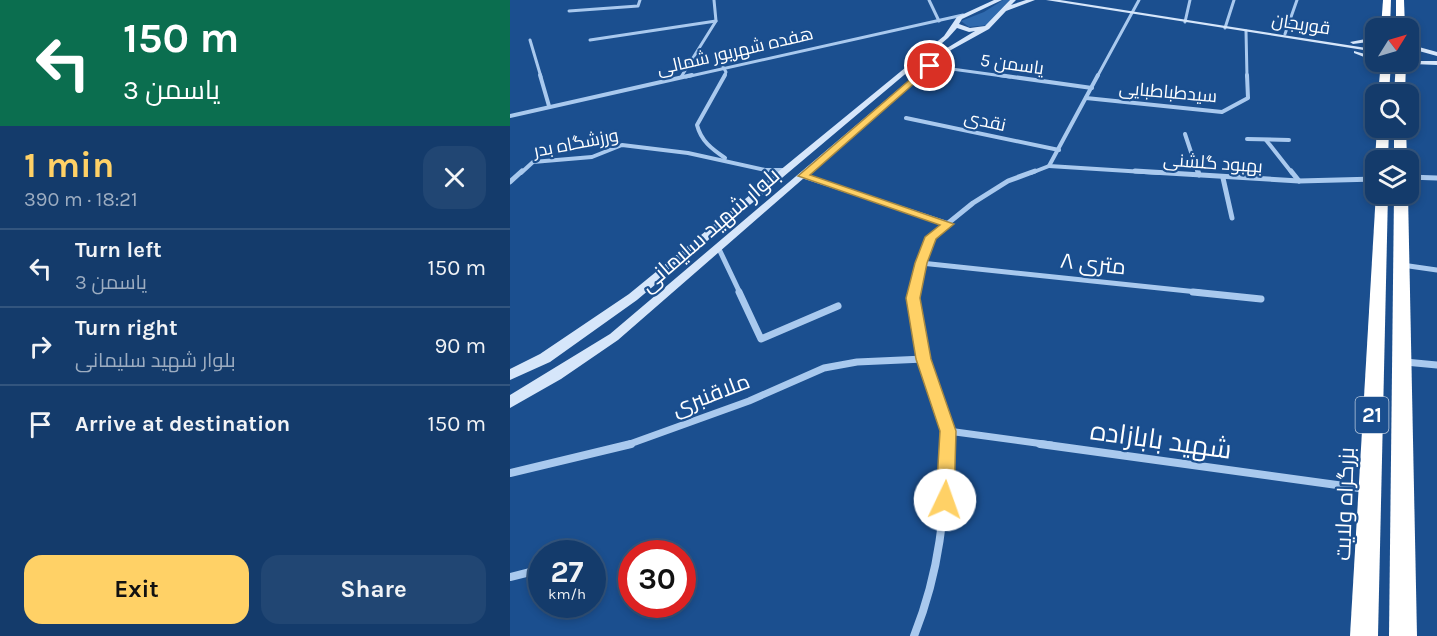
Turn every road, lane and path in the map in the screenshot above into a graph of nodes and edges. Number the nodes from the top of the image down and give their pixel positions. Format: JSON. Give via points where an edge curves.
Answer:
{"nodes":[{"id":1,"x":640,"y":0,"type":"edge"},
{"id":2,"x":714,"y":0,"type":"edge"},
{"id":3,"x":929,"y":0,"type":"edge"},
{"id":4,"x":992,"y":0,"type":"edge"},
{"id":5,"x":999,"y":0,"type":"edge"},
{"id":6,"x":1013,"y":0,"type":"edge"},
{"id":7,"x":1032,"y":0,"type":"edge"},
{"id":8,"x":1049,"y":0,"type":"edge"},
{"id":9,"x":1139,"y":0,"type":"edge"},
{"id":10,"x":1190,"y":0,"type":"edge"},
{"id":11,"x":1234,"y":0,"type":"edge"},
{"id":12,"x":1297,"y":0,"type":"edge"},
{"id":13,"x":1387,"y":0,"type":"edge"},
{"id":14,"x":1400,"y":0,"type":"edge"},
{"id":15,"x":982,"y":8,"type":"junction"},
{"id":16,"x":1005,"y":9,"type":"junction"},
{"id":17,"x":569,"y":11,"type":"dead end"},
{"id":18,"x":1131,"y":14,"type":"junction"},
{"id":19,"x":967,"y":15,"type":"junction"},
{"id":20,"x":1386,"y":18,"type":"edge"},
{"id":21,"x":1401,"y":18,"type":"edge"},
{"id":22,"x":716,"y":21,"type":"junction"},
{"id":23,"x":939,"y":21,"type":"junction"},
{"id":24,"x":1185,"y":22,"type":"junction"},
{"id":25,"x":956,"y":25,"type":"junction"},
{"id":26,"x":1225,"y":28,"type":"junction"},
{"id":27,"x":982,"y":30,"type":"junction"},
{"id":28,"x":1246,"y":31,"type":"junction"},
{"id":29,"x":1269,"y":34,"type":"junction"},
{"id":30,"x":1285,"y":34,"type":"junction"},
{"id":31,"x":530,"y":40,"type":"dead end"},
{"id":32,"x":590,"y":40,"type":"dead end"},
{"id":33,"x":1365,"y":41,"type":"edge"},
{"id":34,"x":1365,"y":48,"type":"edge"},
{"id":35,"x":1419,"y":49,"type":"edge"},
{"id":36,"x":1437,"y":54,"type":"edge"},
{"id":37,"x":1365,"y":56,"type":"edge"},
{"id":38,"x":1419,"y":57,"type":"edge"},
{"id":39,"x":1437,"y":61,"type":"edge"},
{"id":40,"x":1419,"y":62,"type":"edge"},
{"id":41,"x":930,"y":66,"type":"junction"},
{"id":42,"x":723,"y":67,"type":"junction"},
{"id":43,"x":681,"y":77,"type":"junction"},
{"id":44,"x":1092,"y":88,"type":"junction"},
{"id":45,"x":1086,"y":98,"type":"junction"},
{"id":46,"x":549,"y":106,"type":"junction"},
{"id":47,"x":510,"y":116,"type":"edge"},
{"id":48,"x":906,"y":118,"type":"dead end"},
{"id":49,"x":1185,"y":134,"type":"dead end"},
{"id":50,"x":1247,"y":139,"type":"dead end"},
{"id":51,"x":1266,"y":140,"type":"junction"},
{"id":52,"x":1289,"y":140,"type":"dead end"},
{"id":53,"x":1059,"y":150,"type":"junction"},
{"id":54,"x":729,"y":160,"type":"junction"},
{"id":55,"x":1049,"y":166,"type":"junction"},
{"id":56,"x":786,"y":170,"type":"junction"},
{"id":57,"x":1199,"y":175,"type":"junction"},
{"id":58,"x":803,"y":176,"type":"junction"},
{"id":59,"x":1419,"y":177,"type":"edge"},
{"id":60,"x":1223,"y":178,"type":"junction"},
{"id":61,"x":1437,"y":178,"type":"edge"},
{"id":62,"x":1365,"y":179,"type":"edge"},
{"id":63,"x":1299,"y":181,"type":"junction"},
{"id":64,"x":510,"y":182,"type":"edge"},
{"id":65,"x":1381,"y":204,"type":"edge"},
{"id":66,"x":1401,"y":204,"type":"edge"},
{"id":67,"x":1232,"y":218,"type":"dead end"},
{"id":68,"x":949,"y":224,"type":"junction"},
{"id":69,"x":719,"y":249,"type":"junction"},
{"id":70,"x":921,"y":263,"type":"junction"},
{"id":71,"x":1402,"y":265,"type":"junction"},
{"id":72,"x":1437,"y":270,"type":"edge"},
{"id":73,"x":1261,"y":299,"type":"dead end"},
{"id":74,"x":838,"y":306,"type":"dead end"},
{"id":75,"x":924,"y":359,"type":"junction"},
{"id":76,"x":1403,"y":362,"type":"junction"},
{"id":77,"x":1437,"y":365,"type":"edge"},
{"id":78,"x":510,"y":375,"type":"edge"},
{"id":79,"x":510,"y":402,"type":"edge"},
{"id":80,"x":948,"y":431,"type":"junction"},
{"id":81,"x":510,"y":472,"type":"edge"},
{"id":82,"x":1369,"y":490,"type":"junction"},
{"id":83,"x":528,"y":572,"type":"edge"},
{"id":84,"x":510,"y":577,"type":"edge"},
{"id":85,"x":914,"y":636,"type":"edge"},
{"id":86,"x":1364,"y":636,"type":"edge"},
{"id":87,"x":1403,"y":636,"type":"edge"}],
"edges":[{"from":1,"to":17,"type":"street","via":[[638,6]]},
{"from":2,"to":22,"type":"street"},
{"from":3,"to":23,"type":"street"},
{"from":4,"to":15,"type":"main road"},
{"from":5,"to":15,"type":"main road"},
{"from":6,"to":16,"type":"main road","name":"بلوار شهید سلیمانی"},
{"from":7,"to":16,"type":"main road"},
{"from":8,"to":18,"type":"main road","name":"قوریجان"},
{"from":9,"to":18,"type":"street"},
{"from":10,"to":24,"type":"street"},
{"from":11,"to":26,"type":"street"},
{"from":12,"to":30,"type":"street"},
{"from":13,"to":20,"type":"highway"},
{"from":14,"to":21,"type":"highway"},
{"from":15,"to":19,"type":"main road","name":"بلوار شهید سلیمانی"},
{"from":16,"to":27,"type":"main road","name":"بلوار شهید سلیمانی"},
{"from":18,"to":24,"type":"main road","name":"قوریجان"},
{"from":18,"to":44,"type":"street"},
{"from":19,"to":23,"type":"street","name":"هفده شهریور شمالی"},
{"from":19,"to":25,"type":"main road","name":"بلوار شهید سلیمانی","via":[[959,18]]},
{"from":22,"to":32,"type":"street"},
{"from":22,"to":43,"type":"street"},
{"from":23,"to":42,"type":"street","name":"هفده شهریور شمالی"},
{"from":24,"to":26,"type":"main road","name":"قوریجان"},
{"from":25,"to":27,"type":"main road"},
{"from":25,"to":56,"type":"main road","name":"بلوار شهید سلیمانی"},
{"from":26,"to":28,"type":"main road","name":"قوریجان"},
{"from":27,"to":41,"type":"main road","name":"بلوار شهید سلیمانی","via":[[949,49]]},
{"from":28,"to":29,"type":"main road","name":"قوریجان"},
{"from":28,"to":45,"type":"street","name":"سیدطباطبایی","via":[[1248,99],[1222,112]]},
{"from":29,"to":30,"type":"main road"},
{"from":29,"to":34,"type":"main road","name":"قوریجان"},
{"from":29,"to":37,"type":"main road"},
{"from":30,"to":33,"type":"main road"},
{"from":31,"to":46,"type":"street"},
{"from":35,"to":36,"type":"main road"},
{"from":38,"to":39,"type":"main road"},
{"from":39,"to":40,"type":"main road"},
{"from":41,"to":44,"type":"street","name":"یاسمن 5"},
{"from":41,"to":58,"type":"main road","name":"بلوار شهید سلیمانی"},
{"from":42,"to":43,"type":"street","name":"هفده شهریور شمالی"},
{"from":42,"to":54,"type":"street","via":[[723,84],[699,117],[697,126],[703,143]]},
{"from":43,"to":46,"type":"street","name":"هفده شهریور شمالی"},
{"from":44,"to":45,"type":"street"},
{"from":45,"to":53,"type":"street"},
{"from":46,"to":47,"type":"street","name":"هفده شهریور شمالی"},
{"from":48,"to":53,"type":"street","name":"نقدی"},
{"from":49,"to":57,"type":"street"},
{"from":50,"to":51,"type":"street"},
{"from":51,"to":52,"type":"street"},
{"from":51,"to":63,"type":"street"},
{"from":53,"to":55,"type":"street"},
{"from":54,"to":56,"type":"street","via":[[765,170]]},
{"from":54,"to":64,"type":"street","name":"ورزشگاه بدر","via":[[622,145],[592,157],[532,162]]},
{"from":55,"to":57,"type":"street","name":"بهبود گلشنی"},
{"from":55,"to":68,"type":"street","via":[[1008,181]]},
{"from":56,"to":78,"type":"main road","name":"بلوار شهید سلیمانی","via":[[633,297],[545,358]]},
{"from":57,"to":60,"type":"street","name":"بهبود گلشنی"},
{"from":58,"to":68,"type":"street"},
{"from":58,"to":69,"type":"main road","name":"بلوار شهید سلیمانی"},
{"from":59,"to":61,"type":"street"},
{"from":60,"to":63,"type":"street","name":"بهبود گلشنی"},
{"from":60,"to":67,"type":"street"},
{"from":62,"to":63,"type":"street","name":"بهبود گلشنی"},
{"from":65,"to":82,"type":"highway","name":"بزرگراه ولایت","number":"21"},
{"from":66,"to":71,"type":"highway","number":"21"},
{"from":68,"to":70,"type":"street","via":[[931,237]]},
{"from":69,"to":74,"type":"street","via":[[761,339]]},
{"from":69,"to":79,"type":"main road","name":"بلوار شهید سلیمانی","via":[[614,337]]},
{"from":70,"to":73,"type":"street","name":"۸ متری"},
{"from":70,"to":75,"type":"street","via":[[913,298]]},
{"from":71,"to":72,"type":"street"},
{"from":71,"to":76,"type":"highway","number":"21"},
{"from":75,"to":80,"type":"street"},
{"from":75,"to":81,"type":"street","name":"ملاقنبری","via":[[857,362],[824,368],[749,401],[622,447]]},
{"from":76,"to":77,"type":"street"},
{"from":76,"to":87,"type":"highway","number":"21"},
{"from":80,"to":82,"type":"street","name":"شهید بابازاده"},
{"from":80,"to":85,"type":"street","via":[[944,523],[930,596]]},
{"from":82,"to":86,"type":"highway","name":"بزرگراه ولایت","number":"21"},
{"from":83,"to":84,"type":"street"}]}
